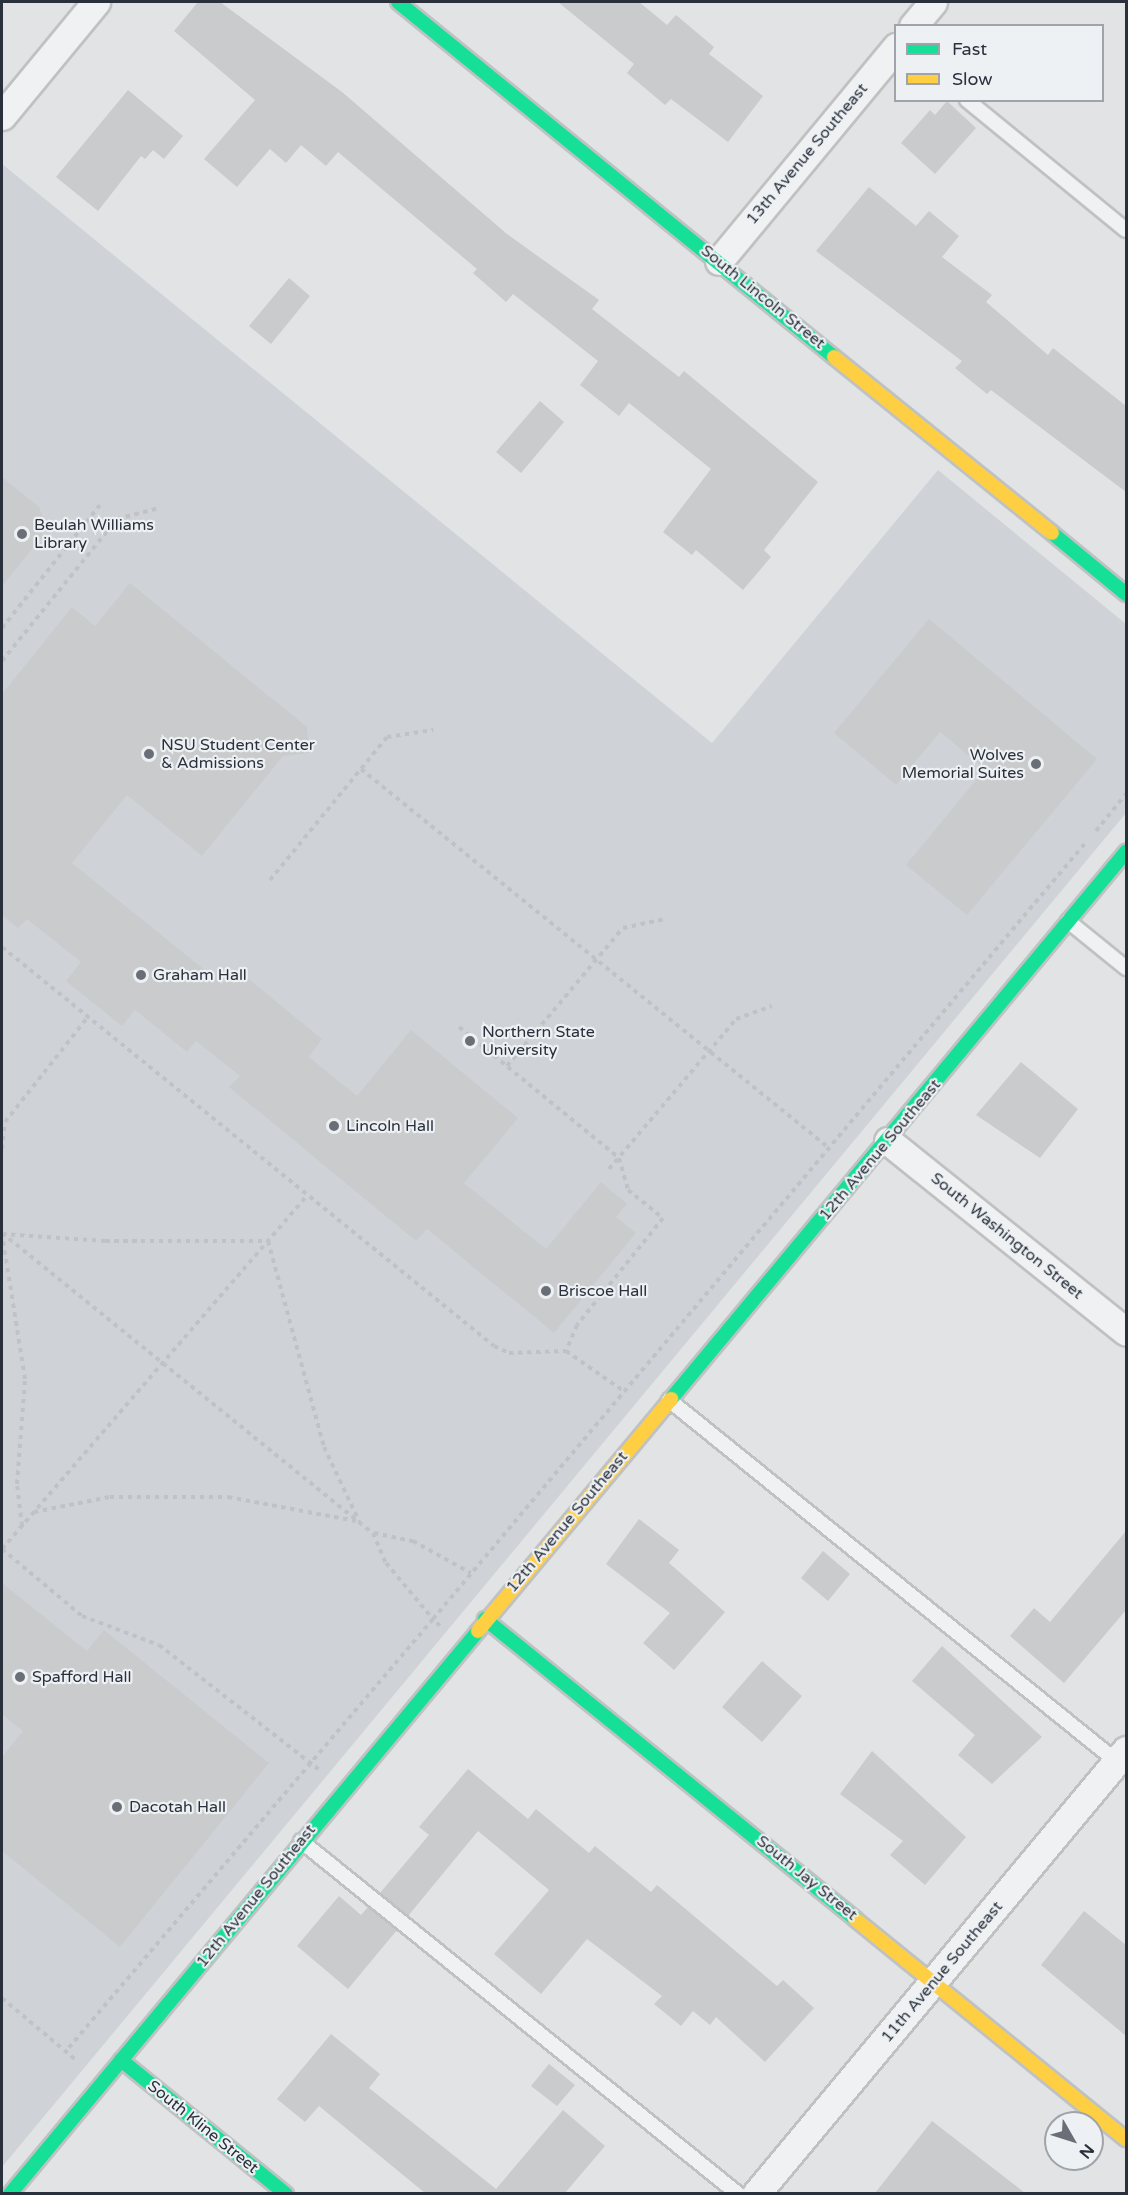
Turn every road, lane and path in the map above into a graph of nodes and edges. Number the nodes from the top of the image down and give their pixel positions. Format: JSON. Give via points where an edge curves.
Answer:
{"nodes":[{"id":1,"x":96,"y":2,"type":"edge"},
{"id":2,"x":398,"y":2,"type":"edge"},
{"id":3,"x":933,"y":2,"type":"edge"},
{"id":4,"x":915,"y":24,"type":"edge"},
{"id":5,"x":894,"y":49,"type":"edge"},
{"id":6,"x":969,"y":102,"type":"edge"},
{"id":7,"x":2,"y":116,"type":"edge"},
{"id":8,"x":1126,"y":230,"type":"edge"},
{"id":9,"x":719,"y":261,"type":"junction"},
{"id":10,"x":100,"y":505,"type":"dead end"},
{"id":11,"x":159,"y":508,"type":"dead end"},
{"id":12,"x":1126,"y":594,"type":"edge"},
{"id":13,"x":2,"y":628,"type":"edge"},
{"id":14,"x":2,"y":661,"type":"edge"},
{"id":15,"x":433,"y":730,"type":"dead end"},
{"id":16,"x":361,"y":769,"type":"junction"},
{"id":17,"x":1126,"y":852,"type":"edge"},
{"id":18,"x":270,"y":880,"type":"dead end"},
{"id":19,"x":665,"y":919,"type":"dead end"},
{"id":20,"x":1068,"y":921,"type":"junction"},
{"id":21,"x":2,"y":947,"type":"edge"},
{"id":22,"x":598,"y":959,"type":"junction"},
{"id":23,"x":1126,"y":968,"type":"edge"},
{"id":24,"x":772,"y":1006,"type":"dead end"},
{"id":25,"x":88,"y":1017,"type":"junction"},
{"id":26,"x":459,"y":1028,"type":"dead end"},
{"id":27,"x":709,"y":1050,"type":"junction"},
{"id":28,"x":507,"y":1066,"type":"junction"},
{"id":29,"x":3,"y":1122,"type":"edge"},
{"id":30,"x":888,"y":1141,"type":"junction"},
{"id":31,"x":829,"y":1148,"type":"dead end"},
{"id":32,"x":2,"y":1149,"type":"edge"},
{"id":33,"x":619,"y":1158,"type":"junction"},
{"id":34,"x":609,"y":1169,"type":"dead end"},
{"id":35,"x":308,"y":1195,"type":"junction"},
{"id":36,"x":2,"y":1233,"type":"edge"},
{"id":37,"x":268,"y":1241,"type":"junction"},
{"id":38,"x":1126,"y":1332,"type":"edge"},
{"id":39,"x":566,"y":1352,"type":"junction"},
{"id":40,"x":163,"y":1364,"type":"junction"},
{"id":41,"x":669,"y":1400,"type":"junction"},
{"id":42,"x":656,"y":1415,"type":"junction"},
{"id":43,"x":34,"y":1513,"type":"junction"},
{"id":44,"x":360,"y":1522,"type":"junction"},
{"id":45,"x":21,"y":1526,"type":"junction"},
{"id":46,"x":373,"y":1533,"type":"junction"},
{"id":47,"x":2,"y":1549,"type":"edge"},
{"id":48,"x":471,"y":1573,"type":"dead end"},
{"id":49,"x":485,"y":1619,"type":"junction"},
{"id":50,"x":1123,"y":1760,"type":"edge"},
{"id":51,"x":310,"y":1763,"type":"junction"},
{"id":52,"x":344,"y":1790,"type":"junction"},
{"id":53,"x":302,"y":1841,"type":"junction"},
{"id":54,"x":935,"y":1981,"type":"junction"},
{"id":55,"x":2,"y":1998,"type":"edge"},
{"id":56,"x":66,"y":2051,"type":"junction"},
{"id":57,"x":121,"y":2060,"type":"junction"},
{"id":58,"x":98,"y":2088,"type":"junction"},
{"id":59,"x":1126,"y":2139,"type":"edge"},
{"id":60,"x":10,"y":2193,"type":"edge"},
{"id":61,"x":286,"y":2193,"type":"edge"},
{"id":62,"x":738,"y":2193,"type":"edge"},
{"id":63,"x":756,"y":2193,"type":"edge"}],
"edges":[{"from":1,"to":7,"type":"street"},
{"from":2,"to":9,"type":"street","name":"South Lincoln Street"},
{"from":3,"to":4,"type":"street"},
{"from":5,"to":9,"type":"street","name":"13th Avenue Southeast"},
{"from":6,"to":8,"type":"lane"},
{"from":9,"to":12,"type":"street","name":"South Lincoln Street"},
{"from":10,"to":13,"type":"path"},
{"from":11,"to":14,"type":"path","via":[[117,519]]},
{"from":15,"to":16,"type":"path","via":[[387,737]]},
{"from":16,"to":18,"type":"path"},
{"from":16,"to":22,"type":"path"},
{"from":17,"to":20,"type":"street","name":"12th Avenue Southeast"},
{"from":19,"to":22,"type":"path","via":[[624,928]]},
{"from":20,"to":23,"type":"lane"},
{"from":20,"to":30,"type":"street","name":"12th Avenue Southeast"},
{"from":21,"to":25,"type":"path"},
{"from":22,"to":27,"type":"path"},
{"from":22,"to":28,"type":"path"},
{"from":24,"to":27,"type":"path","via":[[736,1019]]},
{"from":25,"to":29,"type":"path"},
{"from":25,"to":35,"type":"path"},
{"from":26,"to":28,"type":"path"},
{"from":27,"to":31,"type":"path"},
{"from":27,"to":33,"type":"path"},
{"from":28,"to":33,"type":"path"},
{"from":29,"to":32,"type":"path"},
{"from":30,"to":38,"type":"street","name":"South Washington Street"},
{"from":30,"to":41,"type":"street","name":"12th Avenue Southeast"},
{"from":33,"to":34,"type":"path"},
{"from":33,"to":39,"type":"path","via":[[628,1190],[663,1218],[577,1325]]},
{"from":35,"to":37,"type":"path"},
{"from":35,"to":39,"type":"path","via":[[494,1346],[509,1353]]},
{"from":36,"to":37,"type":"path","via":[[105,1241]]},
{"from":36,"to":40,"type":"path"},
{"from":36,"to":45,"type":"path","via":[[25,1379],[17,1484]]},
{"from":37,"to":40,"type":"path"},
{"from":37,"to":44,"type":"path","via":[[324,1447]]},
{"from":39,"to":42,"type":"path"},
{"from":40,"to":43,"type":"path"},
{"from":40,"to":44,"type":"path"},
{"from":41,"to":42,"type":"street","name":"12th Avenue Southeast"},
{"from":41,"to":50,"type":"lane"},
{"from":42,"to":49,"type":"street","name":"12th Avenue Southeast"},
{"from":43,"to":44,"type":"path","via":[[110,1497],[228,1497]]},
{"from":43,"to":45,"type":"path"},
{"from":44,"to":46,"type":"path"},
{"from":45,"to":47,"type":"path"},
{"from":46,"to":48,"type":"path","via":[[413,1541]]},
{"from":46,"to":51,"type":"path","via":[[386,1563],[432,1619]]},
{"from":47,"to":51,"type":"path","via":[[82,1616],[159,1645]]},
{"from":49,"to":52,"type":"street","name":"12th Avenue Southeast"},
{"from":49,"to":54,"type":"street","name":"South Jay Street"},
{"from":50,"to":54,"type":"street","name":"11th Avenue Southeast"},
{"from":51,"to":52,"type":"path"},
{"from":51,"to":56,"type":"path"},
{"from":52,"to":53,"type":"street","name":"12th Avenue Southeast"},
{"from":53,"to":57,"type":"street","name":"12th Avenue Southeast"},
{"from":53,"to":62,"type":"lane"},
{"from":54,"to":59,"type":"street","name":"South Jay Street"},
{"from":54,"to":63,"type":"street","name":"11th Avenue Southeast"},
{"from":55,"to":56,"type":"path"},
{"from":56,"to":58,"type":"path"},
{"from":57,"to":58,"type":"street","name":"12th Avenue Southeast"},
{"from":57,"to":61,"type":"street","name":"South Kline Street"},
{"from":58,"to":60,"type":"street","name":"12th Avenue Southeast"}]}
